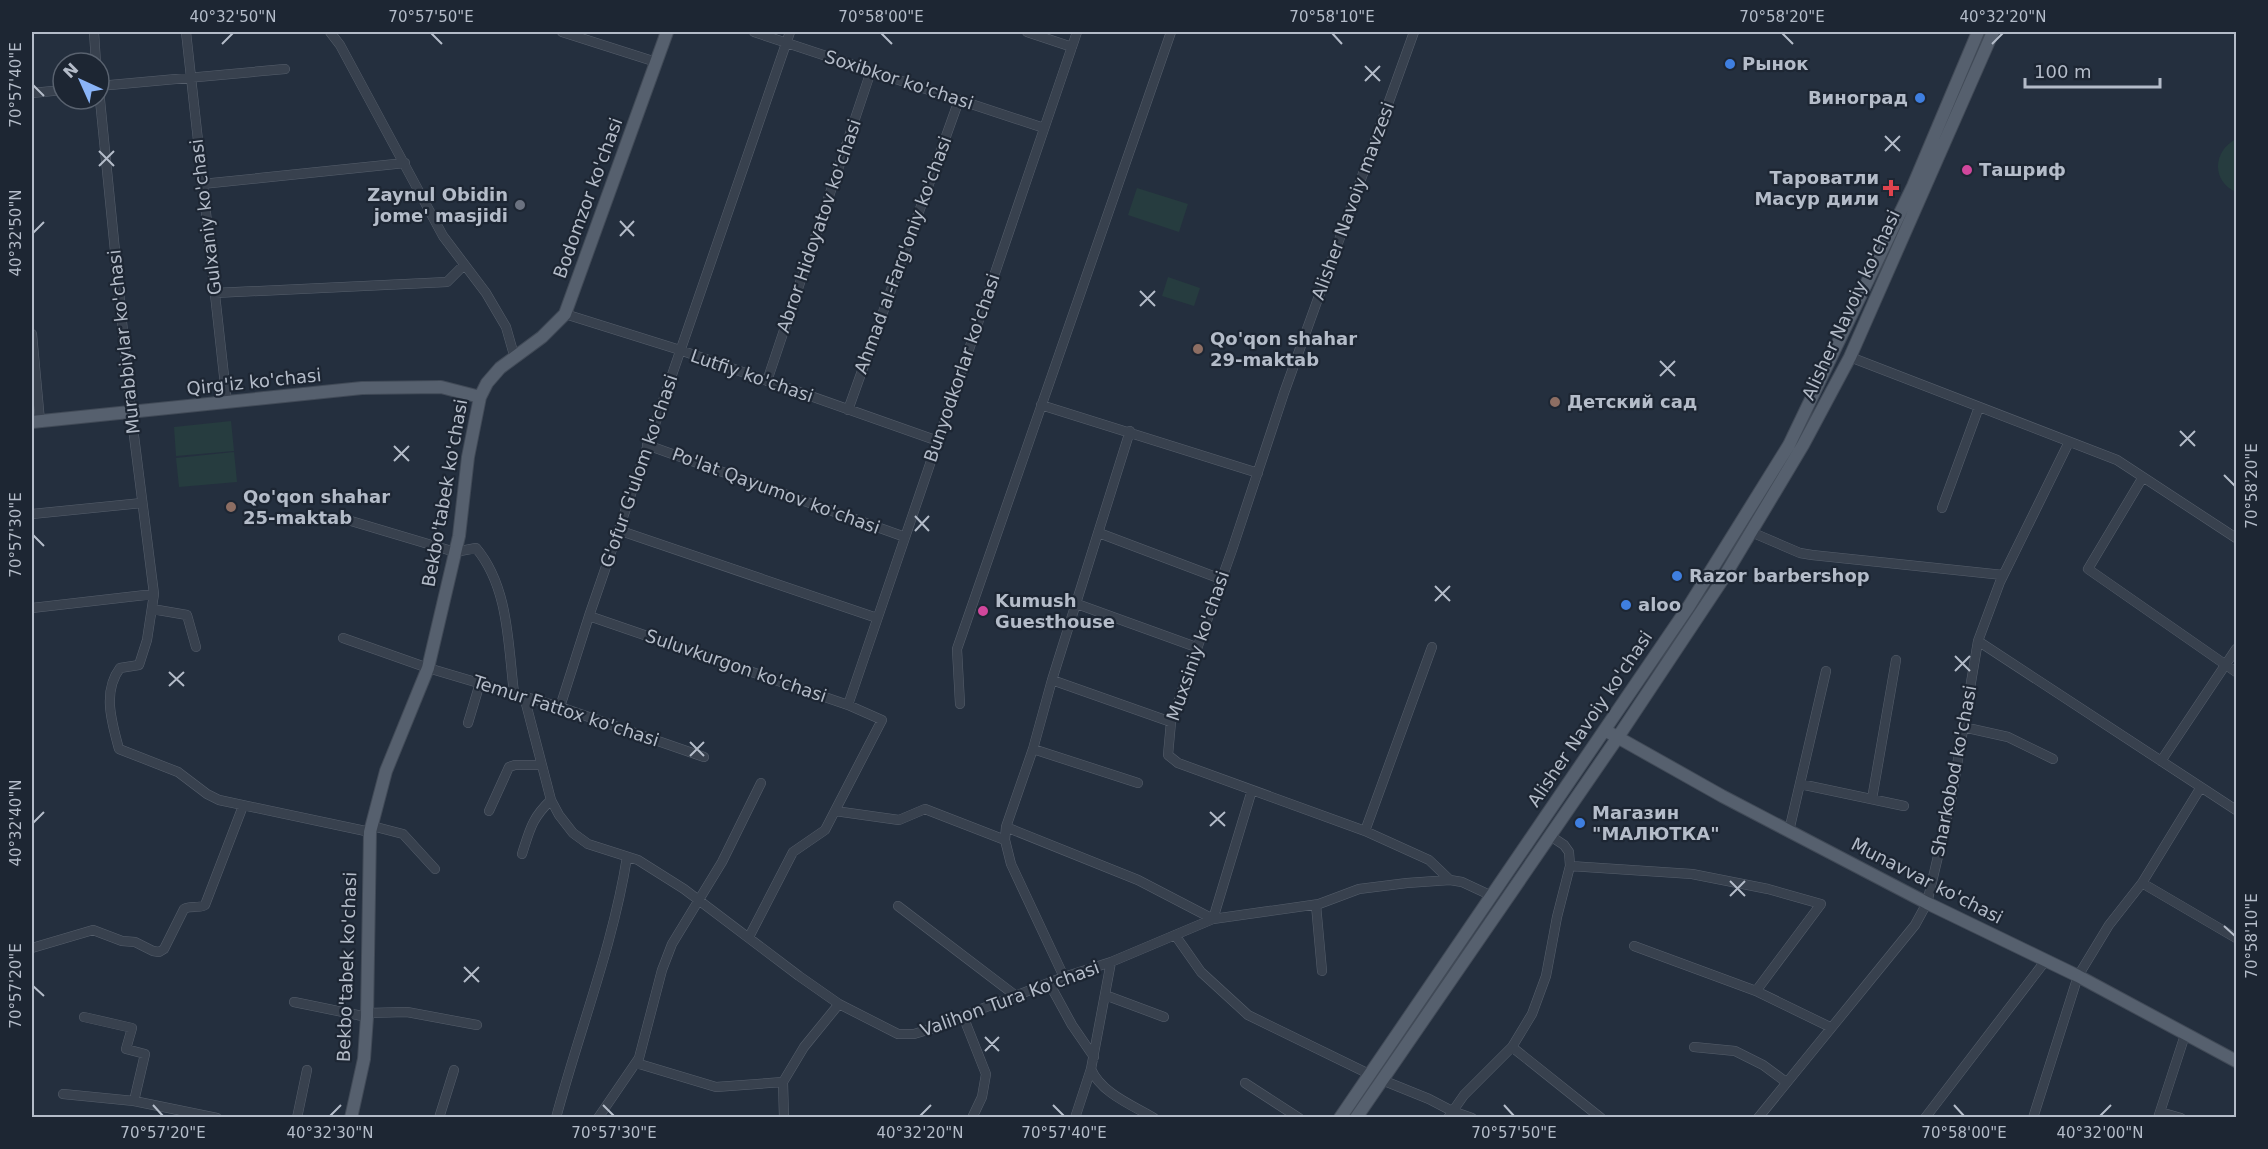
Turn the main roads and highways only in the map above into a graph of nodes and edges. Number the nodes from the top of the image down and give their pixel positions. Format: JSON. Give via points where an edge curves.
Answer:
{"nodes":[{"id":1,"x":667,"y":32,"type":"edge"},
{"id":2,"x":1978,"y":32,"type":"edge"},
{"id":3,"x":1993,"y":32,"type":"edge"},
{"id":4,"x":514,"y":356,"type":"joint"},
{"id":5,"x":480,"y":397,"type":"junction"},
{"id":6,"x":36,"y":422,"type":"edge"},
{"id":7,"x":1604,"y":730,"type":"junction"},
{"id":8,"x":1618,"y":737,"type":"junction"},
{"id":9,"x":2236,"y":1061,"type":"edge"},
{"id":10,"x":351,"y":1118,"type":"edge"},
{"id":11,"x":1340,"y":1118,"type":"edge"},
{"id":12,"x":1356,"y":1118,"type":"edge"}],
"edges":[{"from":1,"to":4,"type":"main road","name":"Bodomzor ko'chasi","via":[[565,314],[542,337]]},
{"from":2,"to":7,"type":"main road","name":"Alisher Navoiy ko'chasi","via":[[1913,186],[1789,445],[1689,606]]},
{"from":3,"to":8,"type":"main road","name":"Alisher Navoiy ko'chasi","via":[[1850,357],[1814,425],[1721,582]]},
{"from":4,"to":5,"type":"main road","name":"Bekbo'tabek ko'chasi","via":[[487,383]]},
{"from":5,"to":6,"type":"main road","name":"Qirg'iz ko'chasi","via":[[441,387],[374,388]]},
{"from":5,"to":10,"type":"main road","name":"Bekbo'tabek ko'chasi","via":[[455,552],[428,668],[386,771],[371,829],[364,1059]]},
{"from":7,"to":8,"type":"main road","name":"Munavvar ko'chasi"},
{"from":7,"to":11,"type":"main road","name":"Alisher Navoiy ko'chasi"},
{"from":8,"to":9,"type":"main road","name":"Munavvar ko'chasi","via":[[1927,903],[2078,976]]},
{"from":8,"to":12,"type":"main road","name":"Alisher Navoiy ko'chasi"}]}
